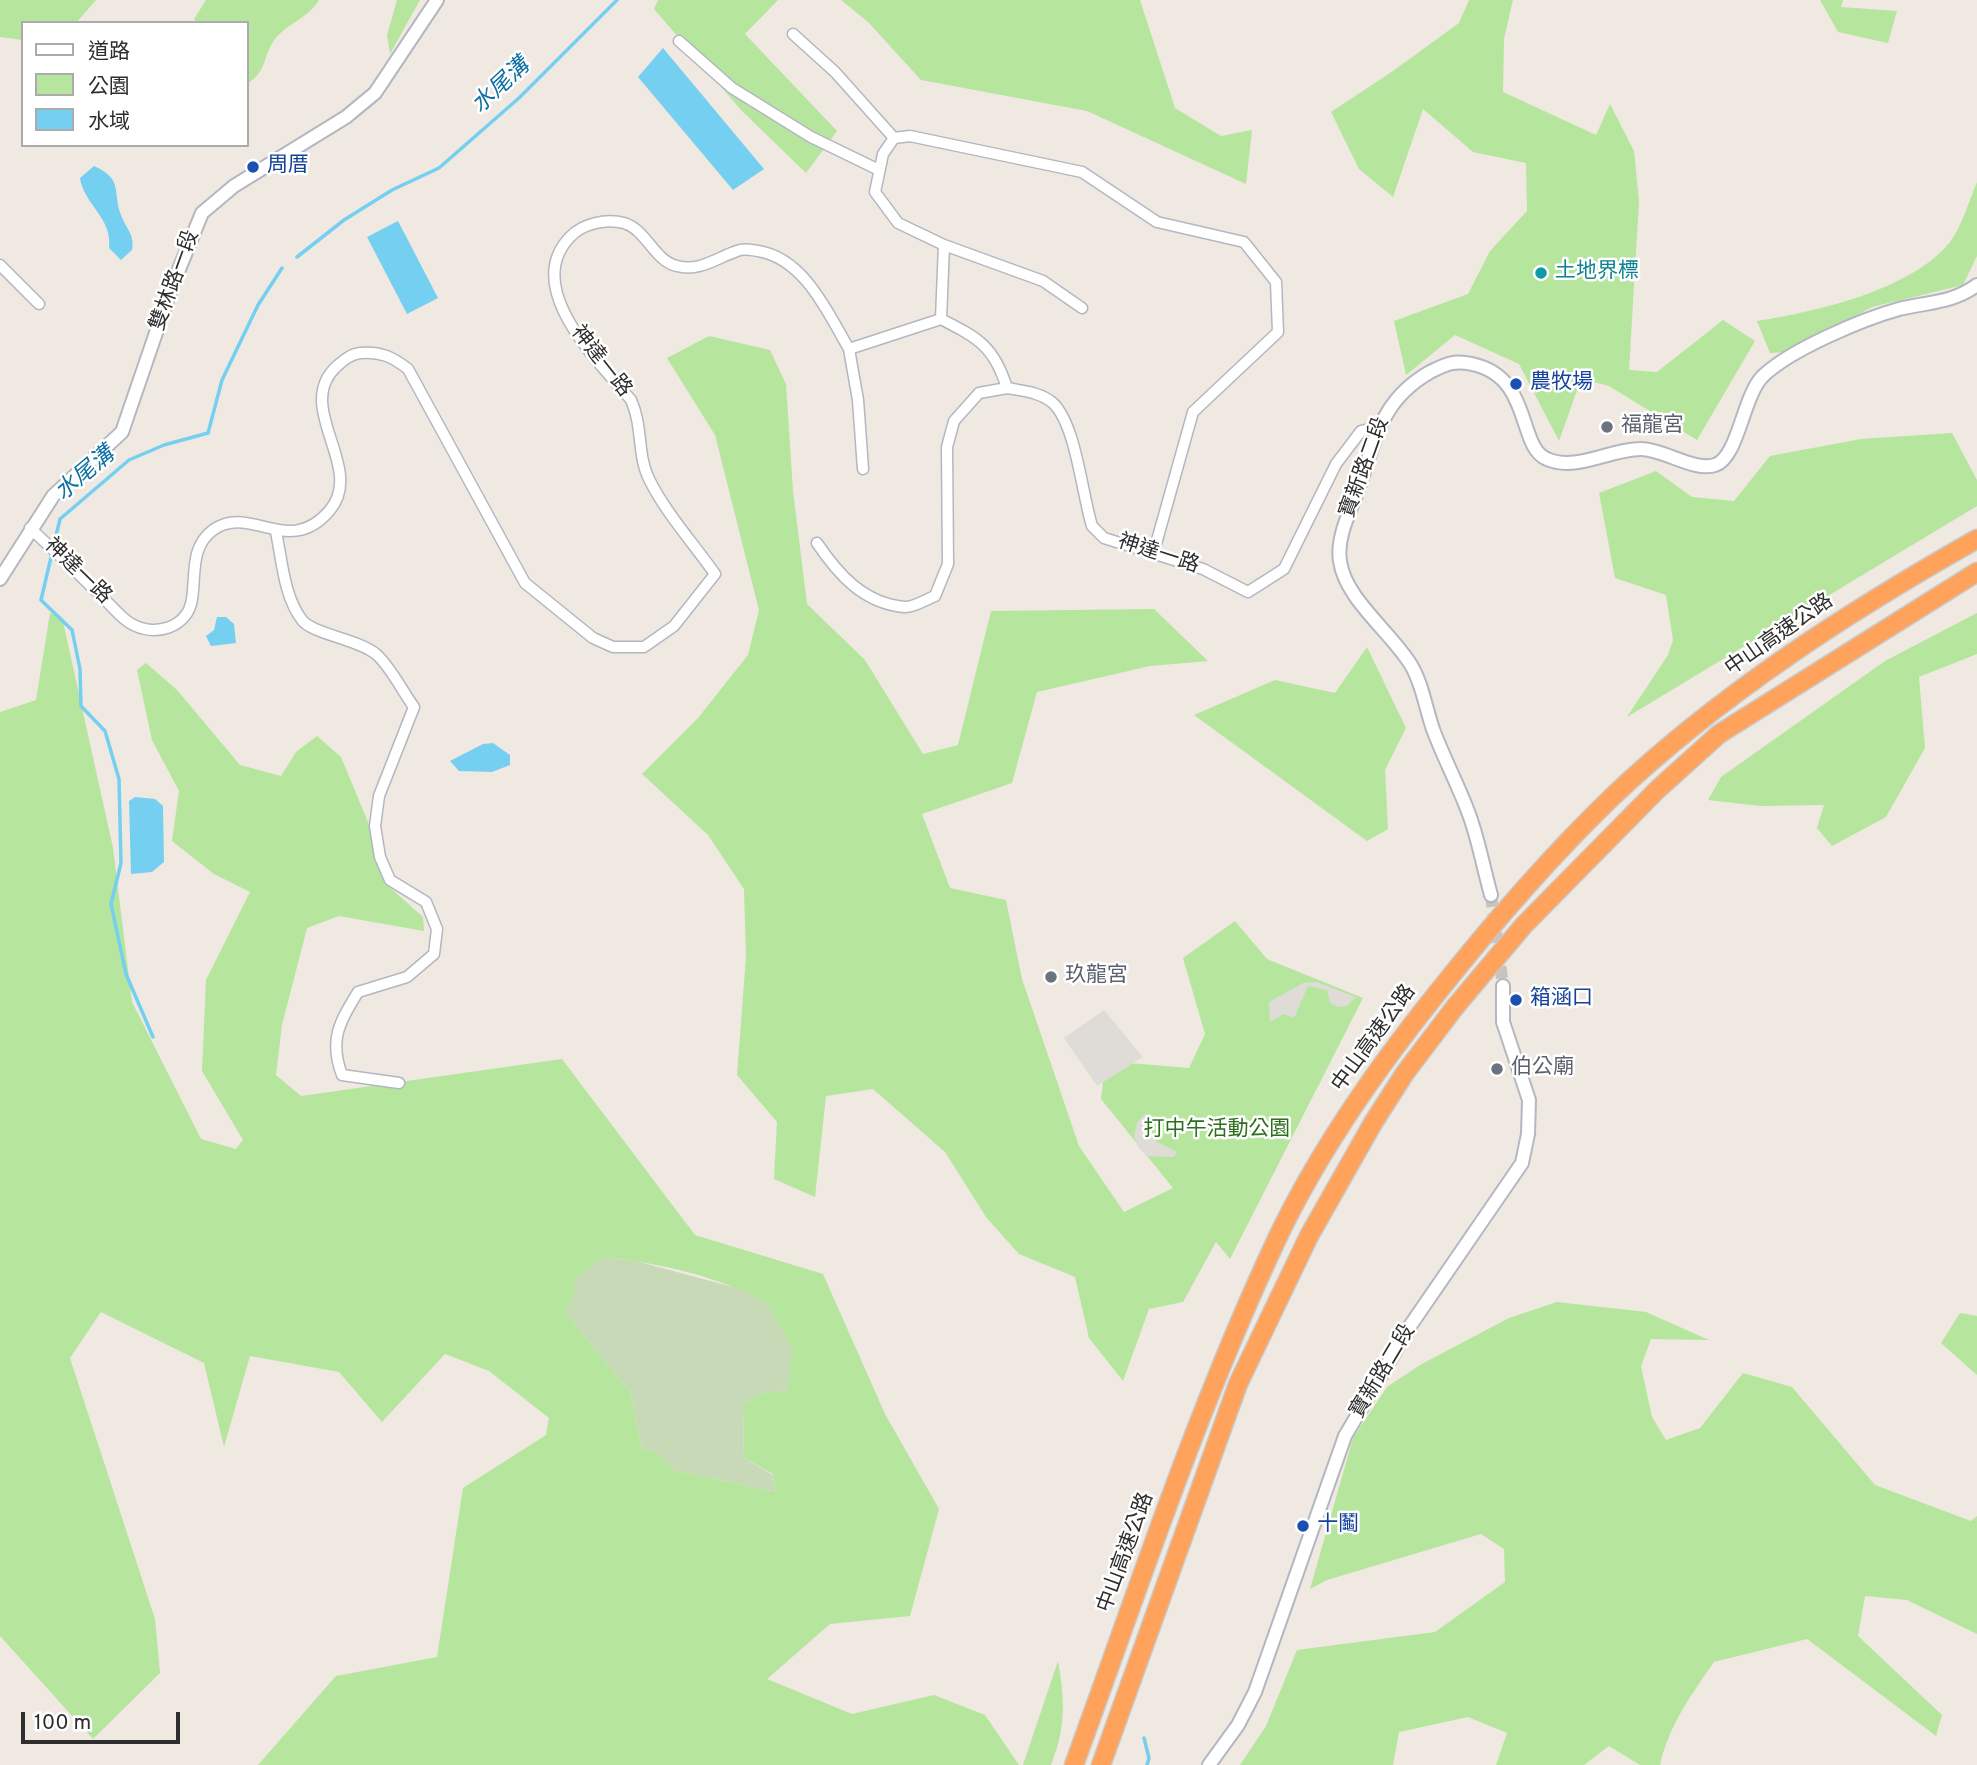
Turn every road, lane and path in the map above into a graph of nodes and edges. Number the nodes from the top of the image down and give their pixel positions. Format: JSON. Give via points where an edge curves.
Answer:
{"nodes":[{"id":1,"x":437,"y":0,"type":"edge"},
{"id":2,"x":793,"y":34,"type":"dead end"},
{"id":3,"x":679,"y":41,"type":"dead end"},
{"id":4,"x":894,"y":138,"type":"junction"},
{"id":5,"x":879,"y":170,"type":"junction"},
{"id":6,"x":944,"y":245,"type":"junction"},
{"id":7,"x":0,"y":265,"type":"edge"},
{"id":8,"x":1977,"y":285,"type":"edge"},
{"id":9,"x":39,"y":303,"type":"dead end"},
{"id":10,"x":1082,"y":308,"type":"dead end"},
{"id":11,"x":941,"y":319,"type":"junction"},
{"id":12,"x":849,"y":349,"type":"junction"},
{"id":13,"x":1007,"y":388,"type":"junction"},
{"id":14,"x":1378,"y":427,"type":"junction"},
{"id":15,"x":863,"y":469,"type":"dead end"},
{"id":16,"x":30,"y":528,"type":"junction"},
{"id":17,"x":276,"y":532,"type":"junction"},
{"id":18,"x":1977,"y":539,"type":"edge"},
{"id":19,"x":817,"y":542,"type":"dead end"},
{"id":20,"x":1154,"y":551,"type":"junction"},
{"id":21,"x":1977,"y":572,"type":"edge"},
{"id":22,"x":0,"y":579,"type":"edge"},
{"id":23,"x":1491,"y":895,"type":"tunnel mouth"},
{"id":24,"x":1503,"y":986,"type":"tunnel mouth"},
{"id":25,"x":399,"y":1083,"type":"dead end"},
{"id":26,"x":1074,"y":1765,"type":"edge"},
{"id":27,"x":1101,"y":1765,"type":"edge"},
{"id":28,"x":1209,"y":1765,"type":"edge"}],
"edges":[{"from":1,"to":16,"type":"street","name":"雙林路一段","via":[[374,93],[346,117],[234,186],[202,213],[121,432],[53,496]]},
{"from":2,"to":4,"type":"street","via":[[835,72]]},
{"from":3,"to":5,"type":"street","via":[[732,88],[811,137]]},
{"from":4,"to":5,"type":"street"},
{"from":4,"to":20,"type":"street","via":[[911,136],[1082,172],[1157,222],[1244,242],[1276,282],[1278,331],[1193,412]]},
{"from":5,"to":6,"type":"street","via":[[875,192],[898,223]]},
{"from":6,"to":10,"type":"street","via":[[1044,281]]},
{"from":6,"to":11,"type":"street"},
{"from":7,"to":9,"type":"street"},
{"from":8,"to":14,"type":"street","name":"寶新路二段","via":[[1954,300],[1865,318],[1778,366],[1763,377],[1748,399],[1728,456],[1715,465],[1697,465],[1638,449],[1561,463],[1542,458],[1532,445],[1522,407],[1511,388],[1485,368],[1451,361],[1392,401]]},
{"from":11,"to":12,"type":"street"},
{"from":11,"to":13,"type":"street","via":[[979,339],[993,354]]},
{"from":12,"to":15,"type":"street"},
{"from":12,"to":17,"type":"street","name":"神達一路","via":[[791,265],[772,254],[741,249],[698,268],[674,266],[645,236],[625,223],[608,222],[575,231],[560,247],[556,287],[564,316],[631,400],[649,480],[715,574],[674,626],[644,647],[613,647],[593,638],[525,583],[408,369],[381,353],[355,353],[344,360],[329,373],[323,391],[322,408],[341,477],[331,509],[314,525]]},
{"from":13,"to":19,"type":"street","via":[[979,393],[954,421],[947,447],[948,564],[935,596],[906,607],[865,593],[838,574]]},
{"from":13,"to":20,"type":"street","name":"神達一路","via":[[1036,393],[1053,404],[1066,423],[1092,526],[1104,538]]},
{"from":14,"to":20,"type":"street","name":"神達一路","via":[[1361,431],[1336,464],[1284,569],[1248,592]]},
{"from":14,"to":23,"type":"street","name":"寶新路二段","via":[[1341,537],[1339,560],[1346,585],[1413,667],[1468,811]]},
{"from":16,"to":17,"type":"street","name":"神達一路","via":[[131,624],[158,631],[175,626],[188,611],[199,547],[213,530],[234,521]]},
{"from":16,"to":22,"type":"street","name":"雙林路一段"},
{"from":17,"to":25,"type":"street","via":[[291,600],[303,622],[376,654],[414,707],[379,796],[375,825],[390,880],[426,902],[437,929],[434,954],[407,977],[358,992],[342,1017],[334,1052],[342,1075]]},
{"from":18,"to":26,"type":"highway","name":"中山高速公路","via":[[1821,633],[1707,717],[1614,795],[1522,890],[1393,1047],[1276,1240],[1208,1396]]},
{"from":21,"to":27,"type":"highway","via":[[1720,734],[1657,790],[1524,925],[1405,1073],[1309,1236],[1238,1384]]},
{"from":24,"to":28,"type":"street","name":"寶新路二段","via":[[1503,1022],[1529,1100],[1522,1163],[1410,1326],[1345,1436],[1255,1692]]}]}
